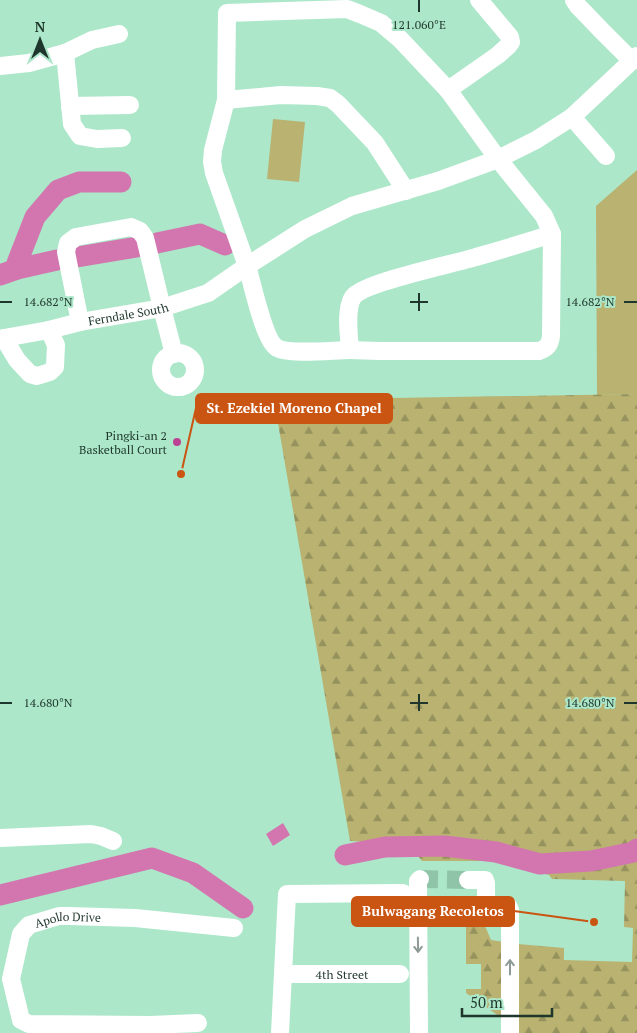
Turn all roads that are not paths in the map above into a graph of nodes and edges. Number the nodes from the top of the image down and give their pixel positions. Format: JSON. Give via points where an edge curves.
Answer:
{"nodes":[{"id":1,"x":479,"y":0,"type":"edge"},
{"id":2,"x":574,"y":0,"type":"edge"},
{"id":3,"x":226,"y":6,"type":"edge"},
{"id":4,"x":119,"y":34,"type":"dead end"},
{"id":5,"x":65,"y":53,"type":"junction"},
{"id":6,"x":635,"y":58,"type":"edge"},
{"id":7,"x":0,"y":66,"type":"edge"},
{"id":8,"x":448,"y":90,"type":"junction"},
{"id":9,"x":226,"y":100,"type":"junction"},
{"id":10,"x":70,"y":106,"type":"junction"},
{"id":11,"x":130,"y":106,"type":"dead end"},
{"id":12,"x":572,"y":117,"type":"junction"},
{"id":13,"x":122,"y":138,"type":"dead end"},
{"id":14,"x":606,"y":156,"type":"dead end"},
{"id":15,"x":498,"y":159,"type":"junction"},
{"id":16,"x":406,"y":191,"type":"junction"},
{"id":17,"x":552,"y":234,"type":"junction"},
{"id":18,"x":247,"y":266,"type":"junction"},
{"id":19,"x":162,"y":308,"type":"junction"},
{"id":20,"x":80,"y":322,"type":"junction"},
{"id":21,"x":49,"y":330,"type":"junction"},
{"id":22,"x":2,"y":339,"type":"edge"},
{"id":23,"x":350,"y":350,"type":"junction"},
{"id":24,"x":174,"y":354,"type":"dead end"},
{"id":25,"x":0,"y":838,"type":"edge"},
{"id":26,"x":113,"y":841,"type":"dead end"},
{"id":27,"x":420,"y":880,"type":"dead end"},
{"id":28,"x":468,"y":880,"type":"tunnel mouth"},
{"id":29,"x":403,"y":893,"type":"dead end"},
{"id":30,"x":234,"y":928,"type":"dead end"},
{"id":31,"x":283,"y":974,"type":"junction"},
{"id":32,"x":400,"y":974,"type":"dead end"},
{"id":33,"x":5,"y":978,"type":"edge"},
{"id":34,"x":198,"y":1023,"type":"dead end"},
{"id":35,"x":280,"y":1033,"type":"edge"},
{"id":36,"x":419,"y":1033,"type":"edge"},
{"id":37,"x":510,"y":1033,"type":"edge"}],
"edges":[{"from":1,"to":8,"type":"street","via":[[511,42]]},
{"from":2,"to":6,"type":"street","via":[[602,32]]},
{"from":3,"to":8,"type":"street","via":[[347,9],[380,23],[400,39]]},
{"from":3,"to":9,"type":"street"},
{"from":4,"to":5,"type":"street","via":[[92,40]]},
{"from":5,"to":7,"type":"street","via":[[29,63]]},
{"from":5,"to":10,"type":"street"},
{"from":6,"to":12,"type":"street","name":"Ferndale South"},
{"from":8,"to":15,"type":"street"},
{"from":9,"to":16,"type":"street","via":[[281,95],[330,98],[375,143]]},
{"from":9,"to":18,"type":"street","via":[[212,162]]},
{"from":10,"to":11,"type":"street"},
{"from":10,"to":13,"type":"street","via":[[72,124],[80,136]]},
{"from":12,"to":14,"type":"street"},
{"from":12,"to":15,"type":"street","name":"Ferndale South"},
{"from":15,"to":16,"type":"street","name":"Ferndale South"},
{"from":15,"to":17,"type":"street","via":[[544,216]]},
{"from":16,"to":18,"type":"street","name":"Ferndale South","via":[[352,206],[305,229]]},
{"from":17,"to":23,"type":"street","via":[[389,280],[353,296],[348,321]]},
{"from":17,"to":23,"type":"street","via":[[552,336],[546,348],[539,351]]},
{"from":18,"to":19,"type":"street","name":"Ferndale South","via":[[208,293]]},
{"from":18,"to":23,"type":"street","via":[[264,328],[276,348],[293,352]]},
{"from":19,"to":20,"type":"street","name":"Ferndale South"},
{"from":19,"to":20,"type":"street","via":[[145,238],[140,231],[131,227],[76,236],[68,243],[66,252]]},
{"from":19,"to":24,"type":"street"},
{"from":20,"to":21,"type":"street","name":"Ferndale South"},
{"from":21,"to":22,"type":"street","name":"Ferndale South"},
{"from":21,"to":22,"type":"street","via":[[56,345],[54,367],[50,372],[37,376],[30,374]]},
{"from":25,"to":26,"type":"street","via":[[91,834]]},
{"from":27,"to":36,"type":"street","one_way":true},
{"from":37,"to":28,"type":"street","one_way":true,"via":[[510,910],[508,906],[486,904],[484,880]]},
{"from":29,"to":31,"type":"street","via":[[287,894]]},
{"from":30,"to":33,"type":"street","name":"Apollo Drive","via":[[135,918],[59,916],[29,925],[21,934]]},
{"from":31,"to":32,"type":"street","name":"4th Street"},
{"from":31,"to":35,"type":"street"},
{"from":33,"to":34,"type":"street","name":"Apollo Drive","via":[[21,1020],[29,1024]]}]}
